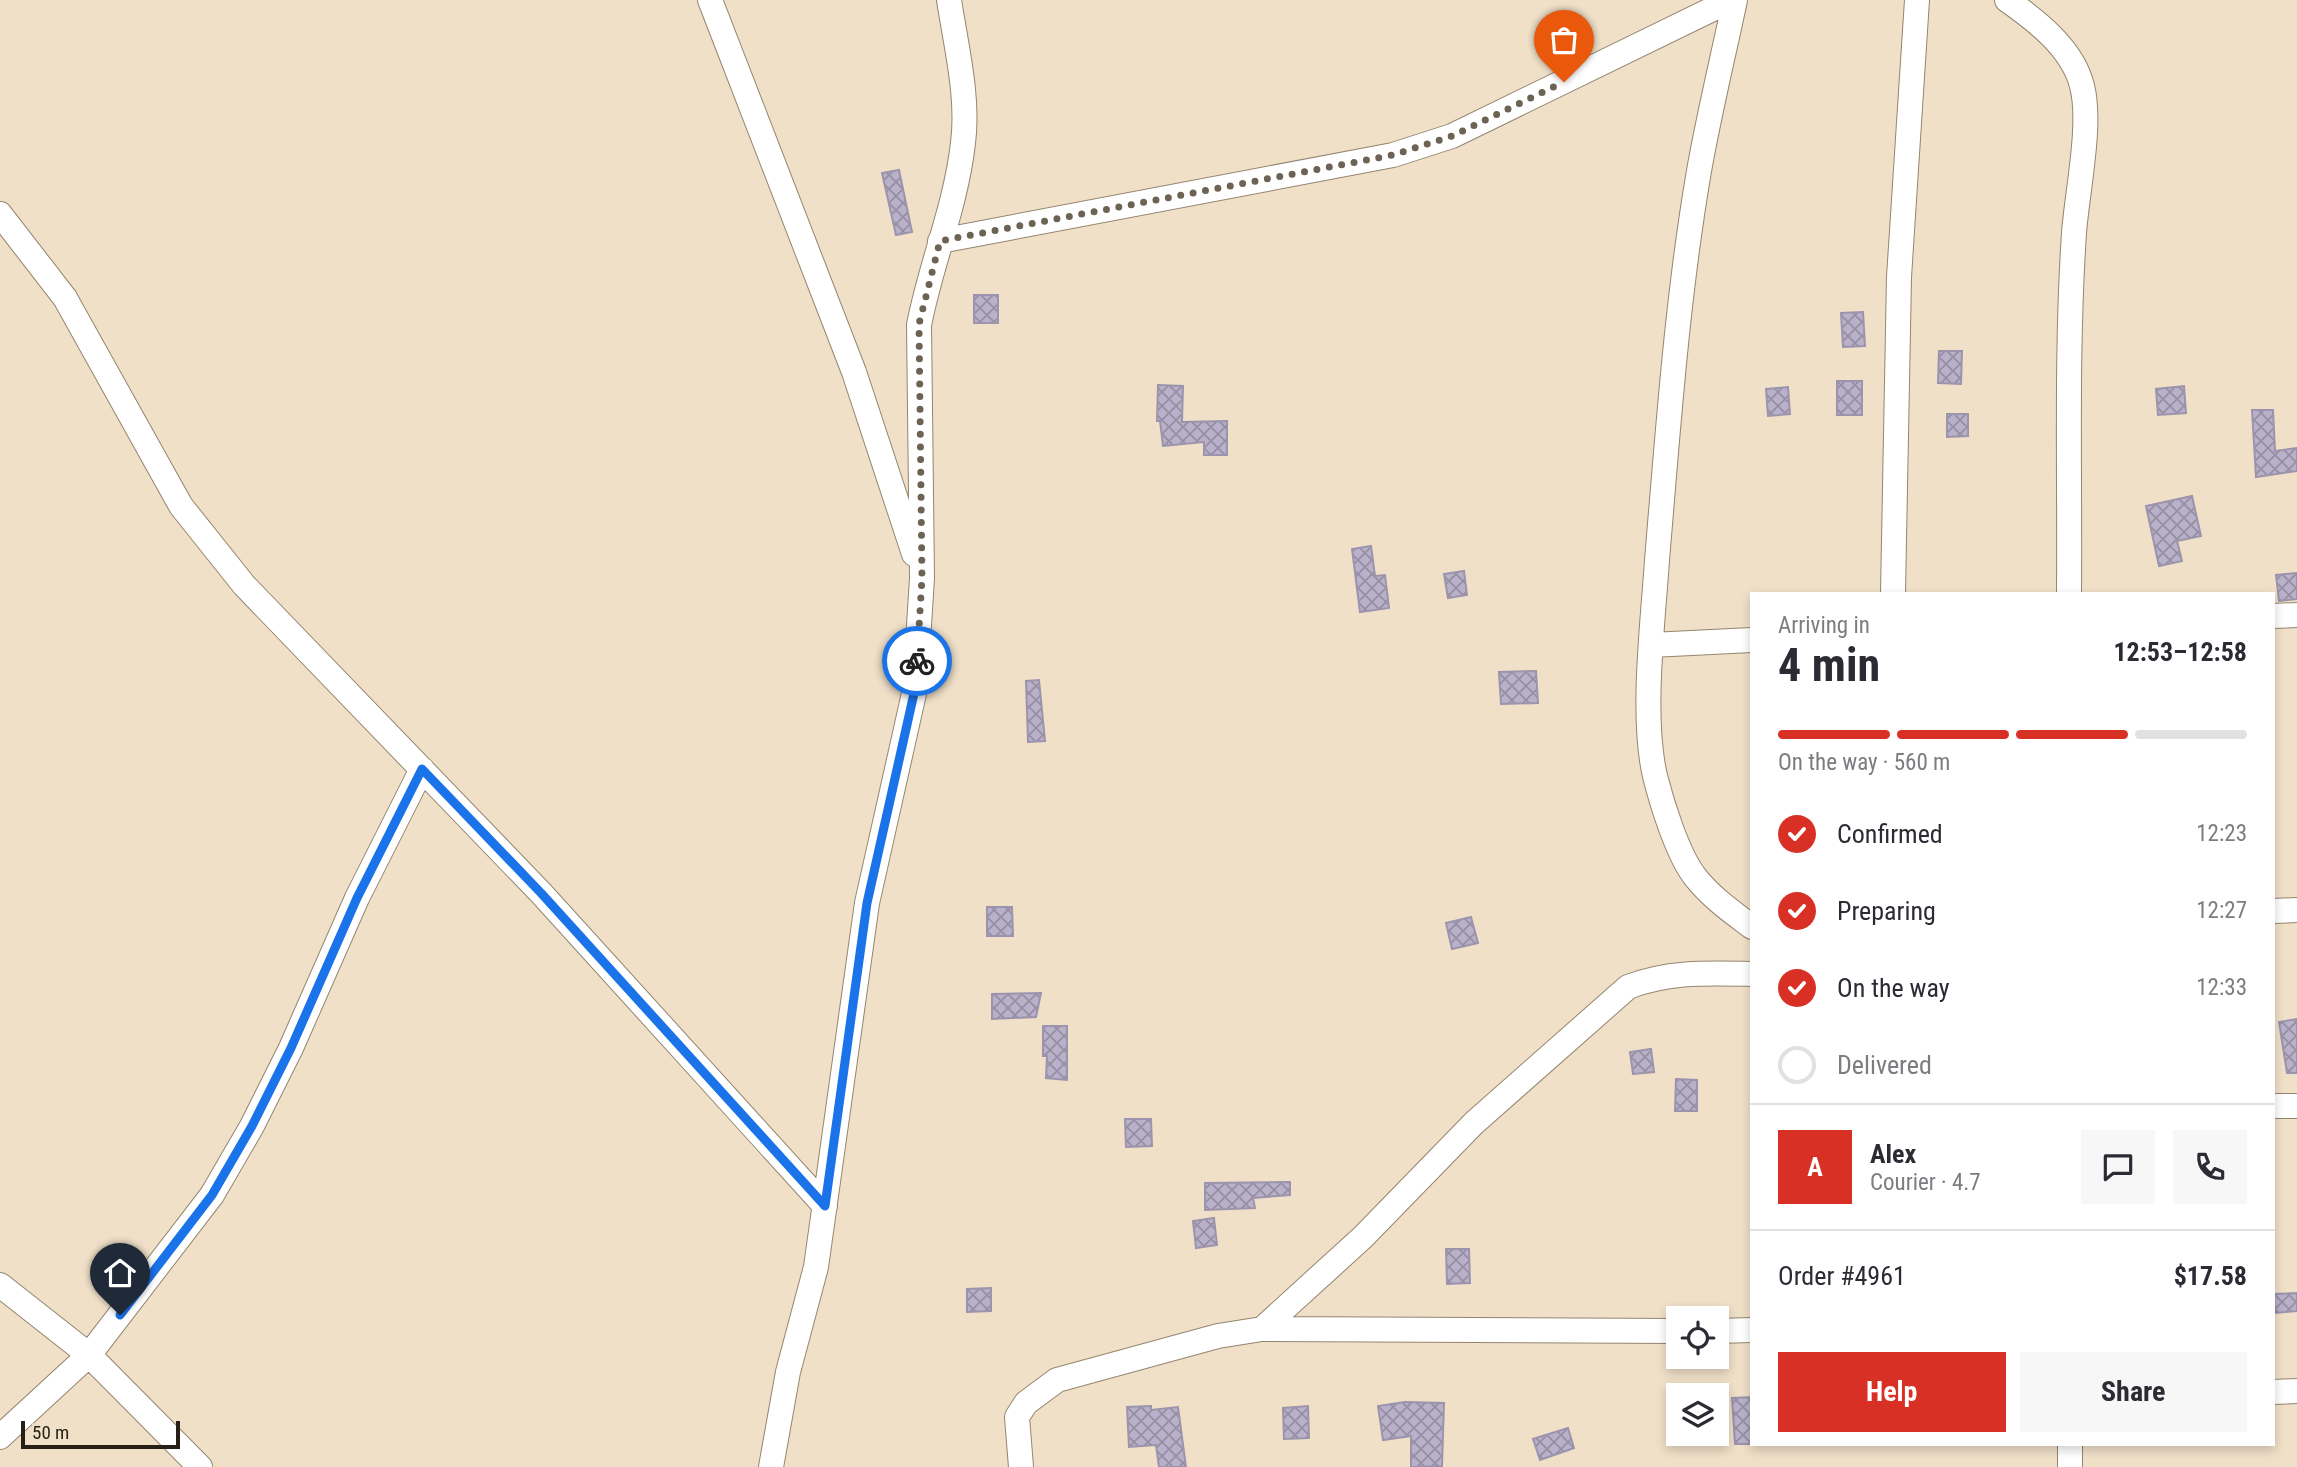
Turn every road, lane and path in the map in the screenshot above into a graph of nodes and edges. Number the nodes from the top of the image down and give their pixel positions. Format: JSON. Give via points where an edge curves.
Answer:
{"nodes":[{"id":1,"x":710,"y":0,"type":"edge"},
{"id":2,"x":949,"y":0,"type":"edge"},
{"id":3,"x":1733,"y":0,"type":"edge"},
{"id":4,"x":1917,"y":0,"type":"edge"},
{"id":5,"x":2007,"y":0,"type":"edge"},
{"id":6,"x":0,"y":214,"type":"edge"},
{"id":7,"x":940,"y":241,"type":"junction"},
{"id":8,"x":922,"y":578,"type":"junction"},
{"id":9,"x":1893,"y":592,"type":"edge"},
{"id":10,"x":2069,"y":592,"type":"edge"},
{"id":11,"x":2297,"y":615,"type":"edge"},
{"id":12,"x":2275,"y":616,"type":"edge"},
{"id":13,"x":1750,"y":640,"type":"edge"},
{"id":14,"x":1651,"y":645,"type":"junction"},
{"id":15,"x":422,"y":769,"type":"junction"},
{"id":16,"x":2297,"y":910,"type":"edge"},
{"id":17,"x":2275,"y":911,"type":"edge"},
{"id":18,"x":1750,"y":925,"type":"edge"},
{"id":19,"x":1750,"y":974,"type":"edge"},
{"id":20,"x":2275,"y":1106,"type":"edge"},
{"id":21,"x":2297,"y":1106,"type":"edge"},
{"id":22,"x":825,"y":1206,"type":"junction"},
{"id":23,"x":0,"y":1285,"type":"edge"},
{"id":24,"x":1262,"y":1329,"type":"junction"},
{"id":25,"x":1666,"y":1331,"type":"edge"},
{"id":26,"x":1729,"y":1331,"type":"edge"},
{"id":27,"x":1750,"y":1331,"type":"edge"},
{"id":28,"x":89,"y":1355,"type":"junction"},
{"id":29,"x":2297,"y":1391,"type":"edge"},
{"id":30,"x":2275,"y":1392,"type":"edge"},
{"id":31,"x":0,"y":1437,"type":"edge"},
{"id":32,"x":2070,"y":1446,"type":"edge"},
{"id":33,"x":200,"y":1467,"type":"edge"},
{"id":34,"x":771,"y":1467,"type":"edge"},
{"id":35,"x":1021,"y":1467,"type":"edge"},
{"id":36,"x":2070,"y":1467,"type":"edge"}],
"edges":[{"from":1,"to":8,"type":"street","via":[[854,372]]},
{"from":2,"to":7,"type":"street","via":[[961,79],[964,140],[956,192]]},
{"from":3,"to":7,"type":"street","via":[[1452,136],[1393,155]]},
{"from":3,"to":14,"type":"street","via":[[1697,185],[1665,457]]},
{"from":4,"to":9,"type":"street","via":[[1899,277]]},
{"from":5,"to":10,"type":"street","via":[[2040,23],[2075,66],[2083,87],[2070,340]]},
{"from":6,"to":15,"type":"street","via":[[65,298],[181,506],[244,585]]},
{"from":7,"to":8,"type":"street","via":[[919,324]]},
{"from":8,"to":22,"type":"street","via":[[915,689],[867,903]]},
{"from":11,"to":12,"type":"street"},
{"from":13,"to":14,"type":"street"},
{"from":14,"to":18,"type":"street","via":[[1650,731],[1655,775],[1675,836],[1694,876]]},
{"from":15,"to":22,"type":"street"},
{"from":15,"to":28,"type":"street","via":[[252,1126],[212,1195]]},
{"from":16,"to":17,"type":"street"},
{"from":19,"to":24,"type":"street","via":[[1654,977],[1628,988],[1474,1123],[1363,1237]]},
{"from":20,"to":21,"type":"street"},
{"from":22,"to":34,"type":"street","via":[[816,1267],[788,1373]]},
{"from":23,"to":28,"type":"street"},
{"from":24,"to":25,"type":"street"},
{"from":24,"to":35,"type":"street","via":[[1218,1336],[1057,1380],[1026,1403],[1017,1417]]},
{"from":26,"to":27,"type":"street"},
{"from":28,"to":31,"type":"street"},
{"from":28,"to":33,"type":"street"},
{"from":29,"to":30,"type":"street"},
{"from":32,"to":36,"type":"street"}]}
